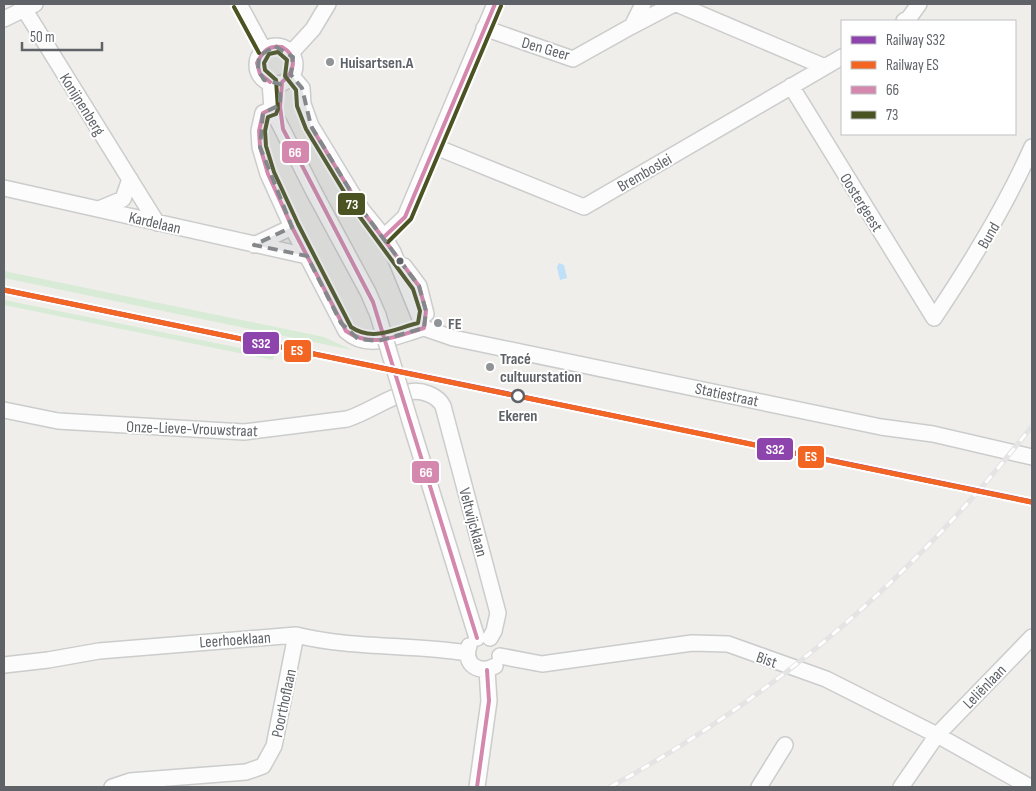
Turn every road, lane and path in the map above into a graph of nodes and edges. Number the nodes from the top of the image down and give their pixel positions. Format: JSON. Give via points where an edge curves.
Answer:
{"nodes":[{"id":1,"x":240,"y":4,"type":"edge"},
{"id":2,"x":328,"y":4,"type":"edge"},
{"id":3,"x":495,"y":4,"type":"edge"},
{"id":4,"x":643,"y":4,"type":"edge"},
{"id":5,"x":675,"y":4,"type":"edge"},
{"id":6,"x":919,"y":4,"type":"edge"},
{"id":7,"x":27,"y":5,"type":"edge"},
{"id":8,"x":4,"y":20,"type":"edge"},
{"id":9,"x":906,"y":20,"type":"edge"},
{"id":10,"x":632,"y":26,"type":"junction"},
{"id":11,"x":484,"y":28,"type":"junction"},
{"id":12,"x":264,"y":50,"type":"junction"},
{"id":13,"x":290,"y":53,"type":"junction"},
{"id":14,"x":841,"y":58,"type":"edge"},
{"id":15,"x":825,"y":67,"type":"junction"},
{"id":16,"x":281,"y":80,"type":"junction"},
{"id":17,"x":791,"y":86,"type":"junction"},
{"id":18,"x":272,"y":109,"type":"junction"},
{"id":19,"x":283,"y":129,"type":"junction"},
{"id":20,"x":436,"y":147,"type":"junction"},
{"id":21,"x":1032,"y":148,"type":"edge"},
{"id":22,"x":130,"y":179,"type":"junction"},
{"id":23,"x":4,"y":188,"type":"edge"},
{"id":24,"x":100,"y":209,"type":"junction"},
{"id":25,"x":157,"y":223,"type":"junction"},
{"id":26,"x":292,"y":227,"type":"junction"},
{"id":27,"x":384,"y":237,"type":"junction"},
{"id":28,"x":254,"y":245,"type":"junction"},
{"id":29,"x":307,"y":256,"type":"junction"},
{"id":30,"x":934,"y":318,"type":"joint"},
{"id":31,"x":424,"y":328,"type":"junction"},
{"id":32,"x":435,"y":396,"type":"joint"},
{"id":33,"x":4,"y":410,"type":"edge"},
{"id":34,"x":1032,"y":457,"type":"edge"},
{"id":35,"x":296,"y":635,"type":"junction"},
{"id":36,"x":1032,"y":637,"type":"edge"},
{"id":37,"x":484,"y":638,"type":"junction"},
{"id":38,"x":467,"y":653,"type":"junction"},
{"id":39,"x":500,"y":656,"type":"junction"},
{"id":40,"x":4,"y":664,"type":"edge"},
{"id":41,"x":488,"y":670,"type":"junction"},
{"id":42,"x":937,"y":735,"type":"junction"},
{"id":43,"x":785,"y":745,"type":"dead end"},
{"id":44,"x":112,"y":787,"type":"edge"},
{"id":45,"x":477,"y":787,"type":"edge"},
{"id":46,"x":759,"y":787,"type":"edge"},
{"id":47,"x":901,"y":787,"type":"edge"},
{"id":48,"x":1030,"y":787,"type":"edge"}],
"edges":[{"from":1,"to":12,"type":"street"},
{"from":2,"to":13,"type":"street","via":[[313,29]]},
{"from":3,"to":11,"type":"street"},
{"from":4,"to":10,"type":"street"},
{"from":5,"to":10,"type":"street","name":"Den Geer"},
{"from":5,"to":15,"type":"street"},
{"from":6,"to":9,"type":"street"},
{"from":7,"to":8,"type":"street"},
{"from":7,"to":22,"type":"street","name":"Konijnenberg"},
{"from":10,"to":11,"type":"street","name":"Den Geer","via":[[573,59]]},
{"from":11,"to":20,"type":"street"},
{"from":12,"to":13,"type":"street","via":[[279,46]]},
{"from":12,"to":16,"type":"street","name":"Veltwijcklaan","via":[[259,56],[258,70],[262,77]]},
{"from":13,"to":16,"type":"street","name":"Veltwijcklaan","via":[[294,61]]},
{"from":14,"to":15,"type":"street","name":"Bremboslei"},
{"from":15,"to":17,"type":"street","name":"Bremboslei"},
{"from":16,"to":18,"type":"street","name":"Veltwijcklaan"},
{"from":16,"to":19,"type":"street","name":"Veltwijcklaan"},
{"from":16,"to":27,"type":"street","name":"Veltwijcklaan","via":[[302,88],[303,104],[311,126],[362,210]]},
{"from":17,"to":20,"type":"street","name":"Bremboslei","via":[[584,207]]},
{"from":17,"to":30,"type":"street","name":"Oostergeest"},
{"from":18,"to":19,"type":"street","name":"Veltwijcklaan"},
{"from":18,"to":26,"type":"street","via":[[263,113],[260,147],[268,174]]},
{"from":19,"to":37,"type":"street","name":"Veltwijcklaan","bridge":true,"via":[[378,315]]},
{"from":20,"to":27,"type":"street","via":[[405,217]]},
{"from":21,"to":30,"type":"street","name":"Bund","via":[[1010,196],[976,255]]},
{"from":22,"to":24,"type":"street","via":[[123,199]]},
{"from":22,"to":25,"type":"street","name":"Konijnenberg"},
{"from":23,"to":24,"type":"street","name":"Kardelaan"},
{"from":24,"to":25,"type":"street","name":"Kardelaan"},
{"from":25,"to":28,"type":"street","name":"Kardelaan"},
{"from":26,"to":28,"type":"street"},
{"from":26,"to":29,"type":"street"},
{"from":27,"to":31,"type":"street","name":"Veltwijcklaan","via":[[419,286],[426,311]]},
{"from":28,"to":29,"type":"street","name":"Kardelaan"},
{"from":29,"to":31,"type":"street","via":[[341,323],[358,339],[378,342]]},
{"from":31,"to":34,"type":"street","name":"Statiestraat","via":[[453,338],[881,427],[933,434]]},
{"from":32,"to":33,"type":"street","name":"Onze-Lieve-Vrouwstraat","via":[[410,392],[347,418],[244,432],[58,420]]},
{"from":32,"to":37,"type":"street","name":"Veltwijcklaan","via":[[440,398],[443,406],[498,612],[494,632]]},
{"from":35,"to":38,"type":"street","name":"Leerhoeklaan","via":[[386,648]]},
{"from":35,"to":40,"type":"street","name":"Leerhoeklaan","via":[[99,651]]},
{"from":35,"to":44,"type":"street","name":"Poorthoflaan","via":[[274,746],[263,766],[246,772],[130,781]]},
{"from":36,"to":42,"type":"street","name":"Leliënlaan"},
{"from":37,"to":38,"type":"street","name":"Veltwijcklaan","via":[[470,644]]},
{"from":37,"to":39,"type":"street","via":[[498,645]]},
{"from":38,"to":41,"type":"street","via":[[470,663],[477,669]]},
{"from":39,"to":41,"type":"street","via":[[496,665]]},
{"from":39,"to":42,"type":"street","name":"Bist","via":[[542,664],[692,643],[728,644],[826,679]]},
{"from":41,"to":45,"type":"street","via":[[489,701]]},
{"from":42,"to":47,"type":"street","name":"Leliënlaan"},
{"from":42,"to":48,"type":"street","name":"Bist"},
{"from":43,"to":46,"type":"street"}]}
